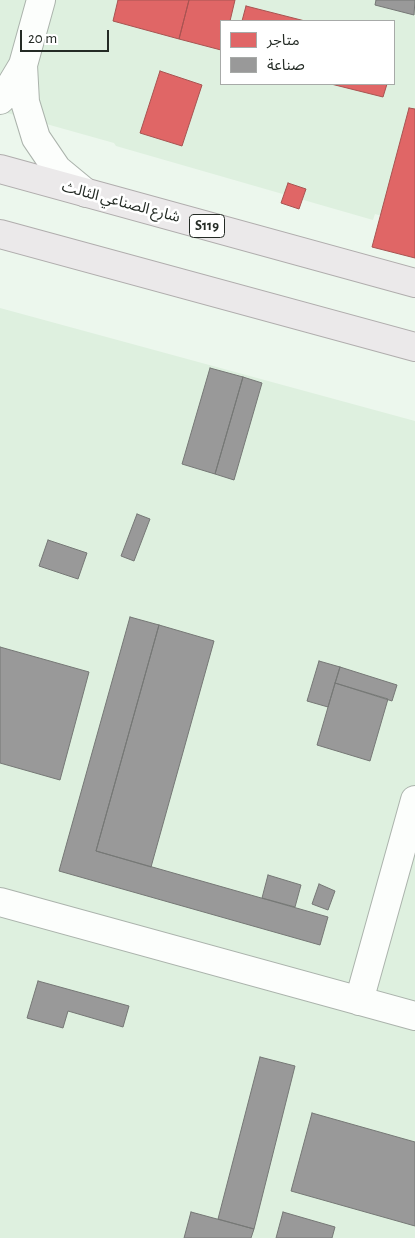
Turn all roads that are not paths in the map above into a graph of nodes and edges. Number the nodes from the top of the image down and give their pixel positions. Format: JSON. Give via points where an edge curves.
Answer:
{"nodes":[{"id":1,"x":41,"y":0,"type":"edge"},
{"id":2,"x":23,"y":65,"type":"junction"},
{"id":3,"x":0,"y":100,"type":"edge"},
{"id":4,"x":0,"y":169,"type":"edge"},
{"id":5,"x":86,"y":193,"type":"junction"},
{"id":6,"x":0,"y":234,"type":"edge"},
{"id":7,"x":415,"y":283,"type":"edge"},
{"id":8,"x":415,"y":347,"type":"edge"},
{"id":9,"x":415,"y":800,"type":"edge"},
{"id":10,"x":0,"y":902,"type":"edge"},
{"id":11,"x":359,"y":1001,"type":"junction"},
{"id":12,"x":415,"y":1016,"type":"edge"}],
"edges":[{"from":1,"to":2,"type":"street"},
{"from":2,"to":3,"type":"street"},
{"from":2,"to":5,"type":"street","via":[[25,102],[36,138],[57,169]]},
{"from":4,"to":5,"type":"main road","name":"شارع الصناعي الثالث","number":"S119"},
{"from":5,"to":7,"type":"main road","name":"شارع الصناعي الثالث","number":"S119"},
{"from":6,"to":8,"type":"main road"},
{"from":9,"to":11,"type":"street"},
{"from":10,"to":11,"type":"street"},
{"from":11,"to":12,"type":"street"}]}
